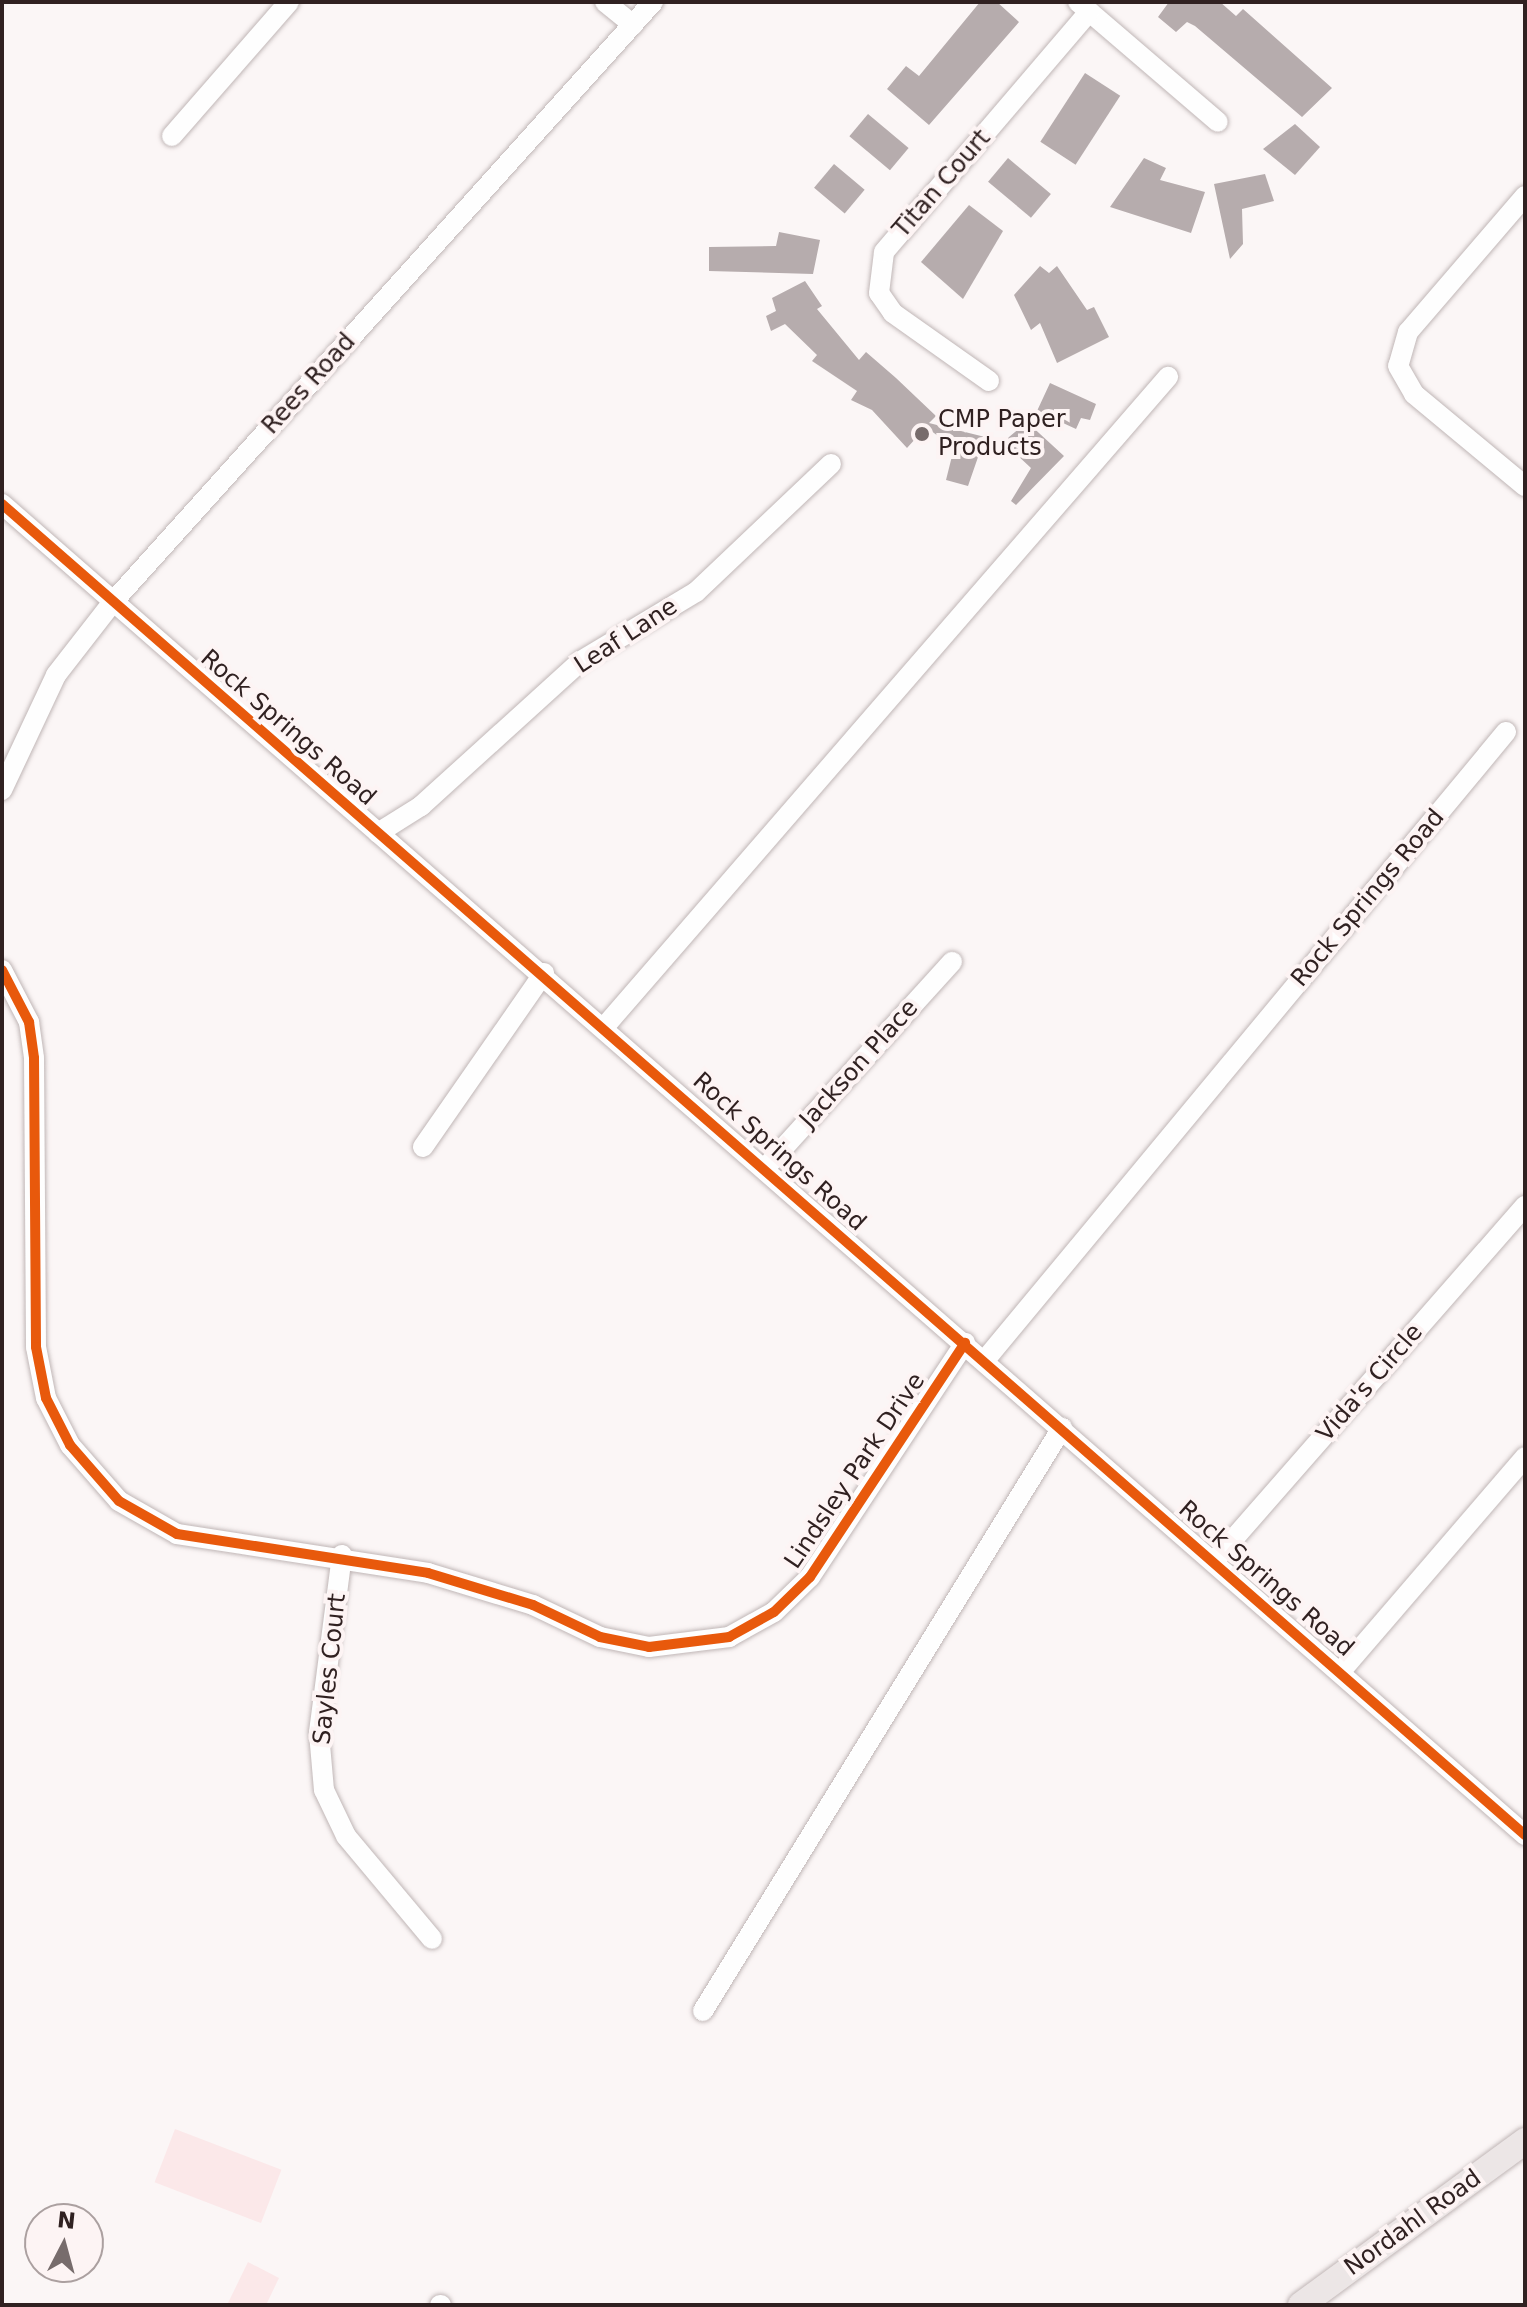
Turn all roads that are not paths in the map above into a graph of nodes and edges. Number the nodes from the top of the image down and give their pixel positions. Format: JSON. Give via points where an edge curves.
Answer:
{"nodes":[{"id":1,"x":289,"y":2,"type":"edge"},
{"id":2,"x":605,"y":2,"type":"edge"},
{"id":3,"x":653,"y":2,"type":"edge"},
{"id":4,"x":1084,"y":7,"type":"edge"},
{"id":5,"x":633,"y":25,"type":"junction"},
{"id":6,"x":1218,"y":122,"type":"dead end"},
{"id":7,"x":172,"y":136,"type":"dead end"},
{"id":8,"x":1525,"y":196,"type":"edge"},
{"id":9,"x":1168,"y":377,"type":"dead end"},
{"id":10,"x":989,"y":381,"type":"dead end"},
{"id":11,"x":831,"y":464,"type":"dead end"},
{"id":12,"x":1525,"y":486,"type":"edge"},
{"id":13,"x":2,"y":504,"type":"edge"},
{"id":14,"x":112,"y":603,"type":"junction"},
{"id":15,"x":1506,"y":732,"type":"dead end"},
{"id":16,"x":2,"y":790,"type":"edge"},
{"id":17,"x":378,"y":833,"type":"junction"},
{"id":18,"x":952,"y":962,"type":"dead end"},
{"id":19,"x":2,"y":970,"type":"edge"},
{"id":20,"x":544,"y":973,"type":"junction"},
{"id":21,"x":606,"y":1025,"type":"junction"},
{"id":22,"x":423,"y":1147,"type":"dead end"},
{"id":23,"x":766,"y":1167,"type":"junction"},
{"id":24,"x":1525,"y":1206,"type":"edge"},
{"id":25,"x":965,"y":1343,"type":"junction"},
{"id":26,"x":985,"y":1360,"type":"junction"},
{"id":27,"x":1062,"y":1428,"type":"junction"},
{"id":28,"x":1525,"y":1457,"type":"edge"},
{"id":29,"x":342,"y":1555,"type":"junction"},
{"id":30,"x":1215,"y":1560,"type":"junction"},
{"id":31,"x":1342,"y":1670,"type":"junction"},
{"id":32,"x":1525,"y":1835,"type":"edge"},
{"id":33,"x":432,"y":1939,"type":"dead end"},
{"id":34,"x":703,"y":2011,"type":"dead end"},
{"id":35,"x":1525,"y":2141,"type":"edge"},
{"id":36,"x":1301,"y":2305,"type":"edge"}],
"edges":[{"from":1,"to":7,"type":"street"},
{"from":2,"to":5,"type":"street"},
{"from":3,"to":5,"type":"street","name":"Rees Road"},
{"from":4,"to":6,"type":"street"},
{"from":4,"to":10,"type":"street","name":"Titan Court","via":[[884,252],[879,293],[893,313]]},
{"from":5,"to":14,"type":"street","name":"Rees Road"},
{"from":8,"to":12,"type":"street","via":[[1408,332],[1398,366],[1414,394]]},
{"from":9,"to":21,"type":"street"},
{"from":11,"to":17,"type":"street","name":"Leaf Lane","via":[[696,592],[581,661],[421,806]]},
{"from":13,"to":14,"type":"street","name":"Rock Springs Road"},
{"from":14,"to":16,"type":"street","name":"Rees Road","via":[[56,675]]},
{"from":14,"to":17,"type":"street","name":"Rock Springs Road"},
{"from":15,"to":26,"type":"street","name":"Rock Springs Road"},
{"from":17,"to":20,"type":"street","name":"Rock Springs Road"},
{"from":18,"to":23,"type":"street","name":"Jackson Place"},
{"from":19,"to":29,"type":"street","name":"Lindsley Park Drive","via":[[29,1022],[34,1058],[36,1347],[46,1398],[70,1445],[119,1501],[177,1534]]},
{"from":20,"to":21,"type":"street","name":"Rock Springs Road"},
{"from":20,"to":22,"type":"street"},
{"from":21,"to":23,"type":"street","name":"Rock Springs Road"},
{"from":23,"to":25,"type":"street","name":"Rock Springs Road"},
{"from":24,"to":30,"type":"street","name":"Vida's Circle"},
{"from":25,"to":26,"type":"street","name":"Rock Springs Road"},
{"from":25,"to":29,"type":"street","name":"Lindsley Park Drive","via":[[810,1577],[774,1612],[729,1637],[678,1648],[612,1640],[533,1605]]},
{"from":26,"to":27,"type":"street","name":"Rock Springs Road"},
{"from":27,"to":30,"type":"street","name":"Rock Springs Road"},
{"from":27,"to":34,"type":"street"},
{"from":28,"to":31,"type":"street"},
{"from":29,"to":33,"type":"street","name":"Sayles Court","via":[[319,1733],[324,1790],[346,1836]]},
{"from":30,"to":31,"type":"street","name":"Rock Springs Road"},
{"from":31,"to":32,"type":"street","name":"Rock Springs Road"},
{"from":35,"to":36,"type":"main road","name":"Nordahl Road"}]}
